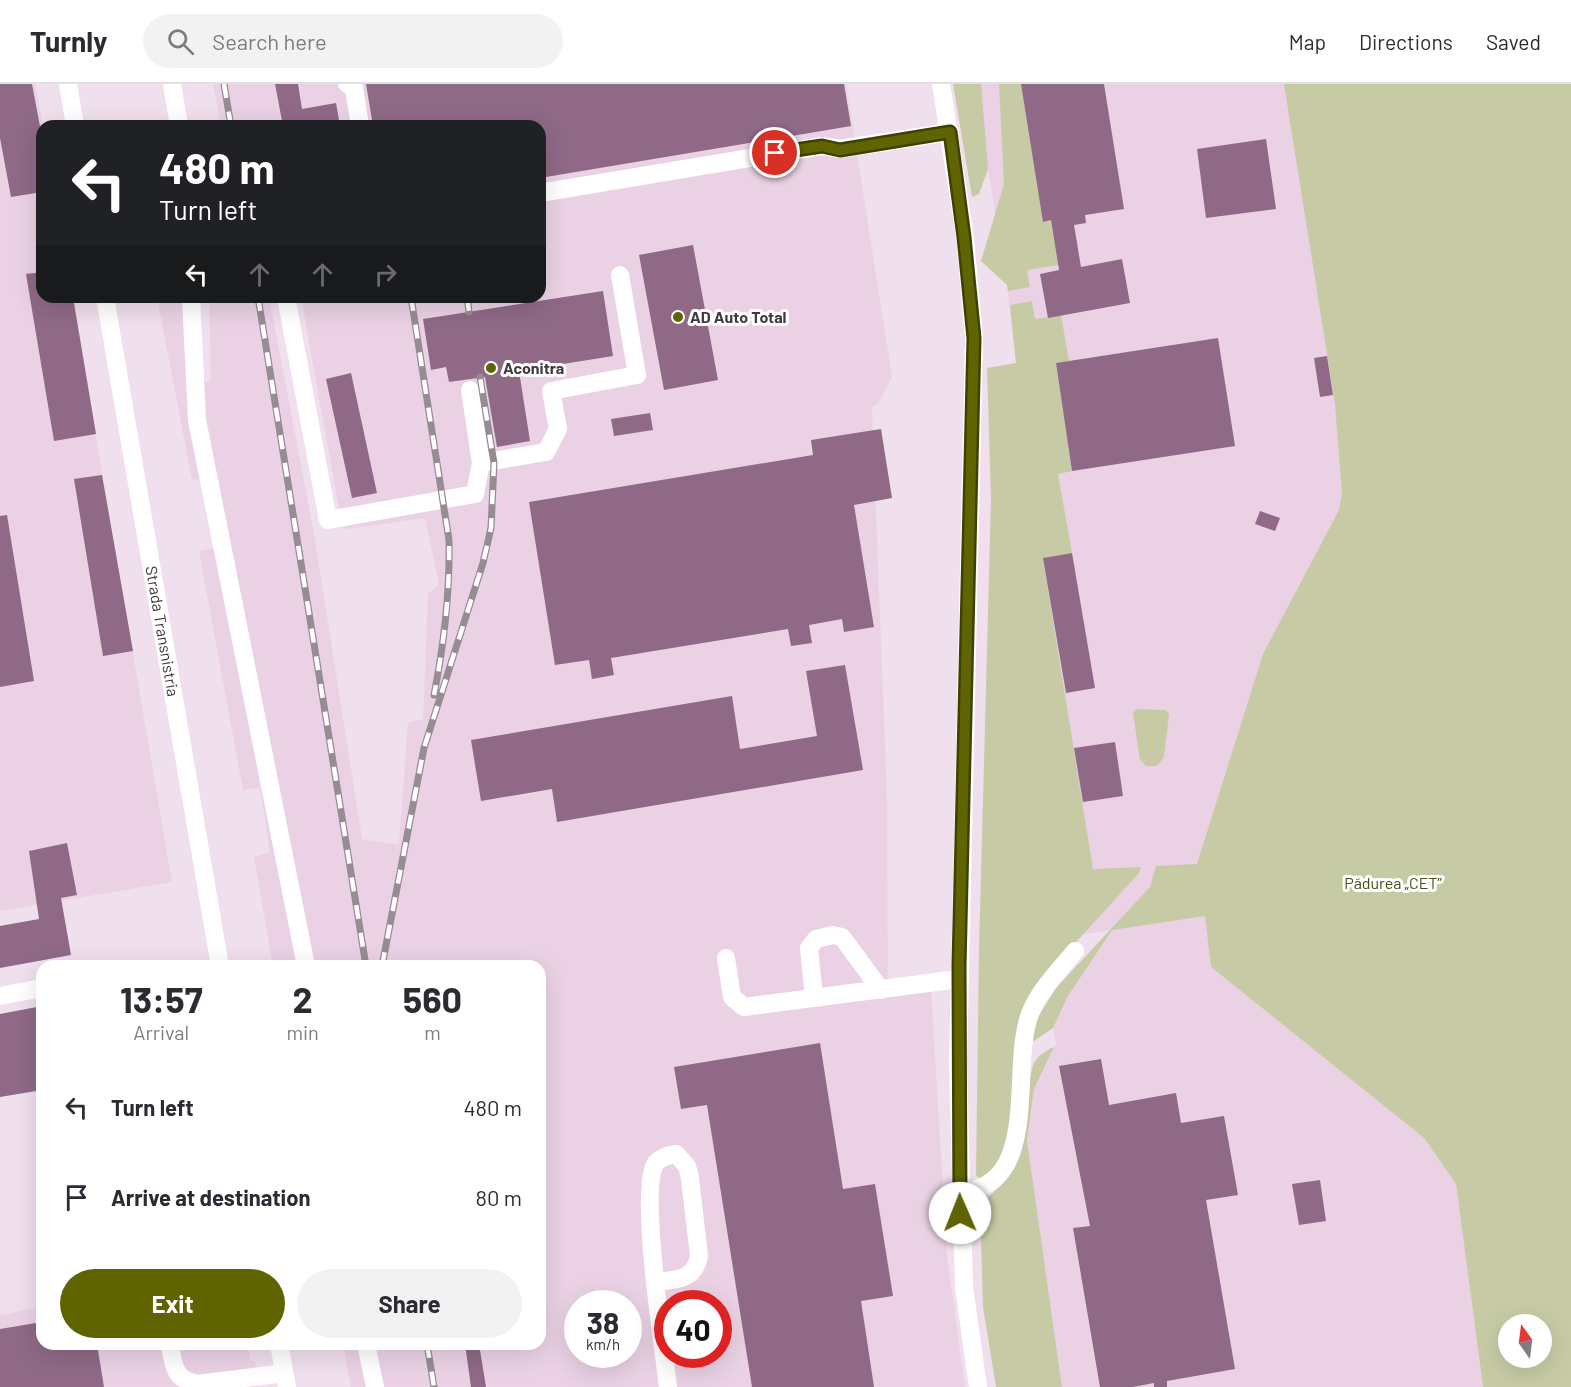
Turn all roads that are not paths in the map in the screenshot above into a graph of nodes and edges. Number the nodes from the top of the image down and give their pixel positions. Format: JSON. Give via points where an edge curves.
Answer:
{"nodes":[{"id":1,"x":68,"y":84,"type":"edge"},
{"id":2,"x":172,"y":84,"type":"edge"},
{"id":3,"x":347,"y":84,"type":"edge"},
{"id":4,"x":941,"y":84,"type":"edge"},
{"id":5,"x":74,"y":120,"type":"edge"},
{"id":6,"x":178,"y":120,"type":"edge"},
{"id":7,"x":359,"y":120,"type":"edge"},
{"id":8,"x":950,"y":132,"type":"junction"},
{"id":9,"x":546,"y":192,"type":"edge"},
{"id":10,"x":620,"y":275,"type":"dead end"},
{"id":11,"x":106,"y":303,"type":"edge"},
{"id":12,"x":191,"y":303,"type":"edge"},
{"id":13,"x":286,"y":303,"type":"edge"},
{"id":14,"x":470,"y":390,"type":"dead end"},
{"id":15,"x":481,"y":464,"type":"junction"},
{"id":16,"x":1075,"y":951,"type":"dead end"},
{"id":17,"x":726,"y":958,"type":"dead end"},
{"id":18,"x":219,"y":960,"type":"edge"},
{"id":19,"x":305,"y":960,"type":"edge"},
{"id":20,"x":959,"y":979,"type":"junction"},
{"id":21,"x":36,"y":989,"type":"edge"},
{"id":22,"x":881,"y":990,"type":"junction"},
{"id":23,"x":0,"y":996,"type":"edge"},
{"id":24,"x":814,"y":998,"type":"junction"},
{"id":25,"x":960,"y":1192,"type":"junction"},
{"id":26,"x":657,"y":1282,"type":"junction"},
{"id":27,"x":171,"y":1350,"type":"edge"},
{"id":28,"x":280,"y":1350,"type":"edge"},
{"id":29,"x":367,"y":1350,"type":"edge"},
{"id":30,"x":286,"y":1380,"type":"edge"},
{"id":31,"x":375,"y":1387,"type":"edge"},
{"id":32,"x":668,"y":1387,"type":"edge"},
{"id":33,"x":978,"y":1387,"type":"edge"}],
"edges":[{"from":1,"to":5,"type":"street"},
{"from":2,"to":6,"type":"street"},
{"from":3,"to":7,"type":"street","via":[[354,88]]},
{"from":4,"to":8,"type":"street"},
{"from":8,"to":9,"type":"street","via":[[840,150],[822,146]]},
{"from":8,"to":20,"type":"street","via":[[974,338]]},
{"from":10,"to":15,"type":"street","via":[[637,375],[551,391],[558,429],[546,452]]},
{"from":11,"to":18,"type":"street","name":"Strada Transnistria"},
{"from":12,"to":19,"type":"street","via":[[197,420]]},
{"from":13,"to":15,"type":"street","via":[[328,520],[475,494]]},
{"from":14,"to":15,"type":"street"},
{"from":16,"to":25,"type":"street","via":[[1052,978],[1030,1014],[1011,1157],[997,1178],[978,1190]]},
{"from":17,"to":24,"type":"street","via":[[732,997],[738,1005]]},
{"from":20,"to":22,"type":"street"},
{"from":20,"to":25,"type":"street"},
{"from":21,"to":23,"type":"street"},
{"from":22,"to":24,"type":"street"},
{"from":22,"to":24,"type":"street","via":[[845,940],[833,935],[816,939],[809,948]]},
{"from":25,"to":33,"type":"street","via":[[964,1287]]},
{"from":26,"to":26,"type":"street","via":[[650,1195],[652,1172],[656,1162],[676,1154],[687,1166],[690,1178],[699,1256],[691,1275]]},
{"from":26,"to":32,"type":"street"},
{"from":27,"to":30,"type":"street","via":[[174,1368],[180,1379],[188,1382]]},
{"from":28,"to":30,"type":"street"},
{"from":29,"to":31,"type":"street"}]}
